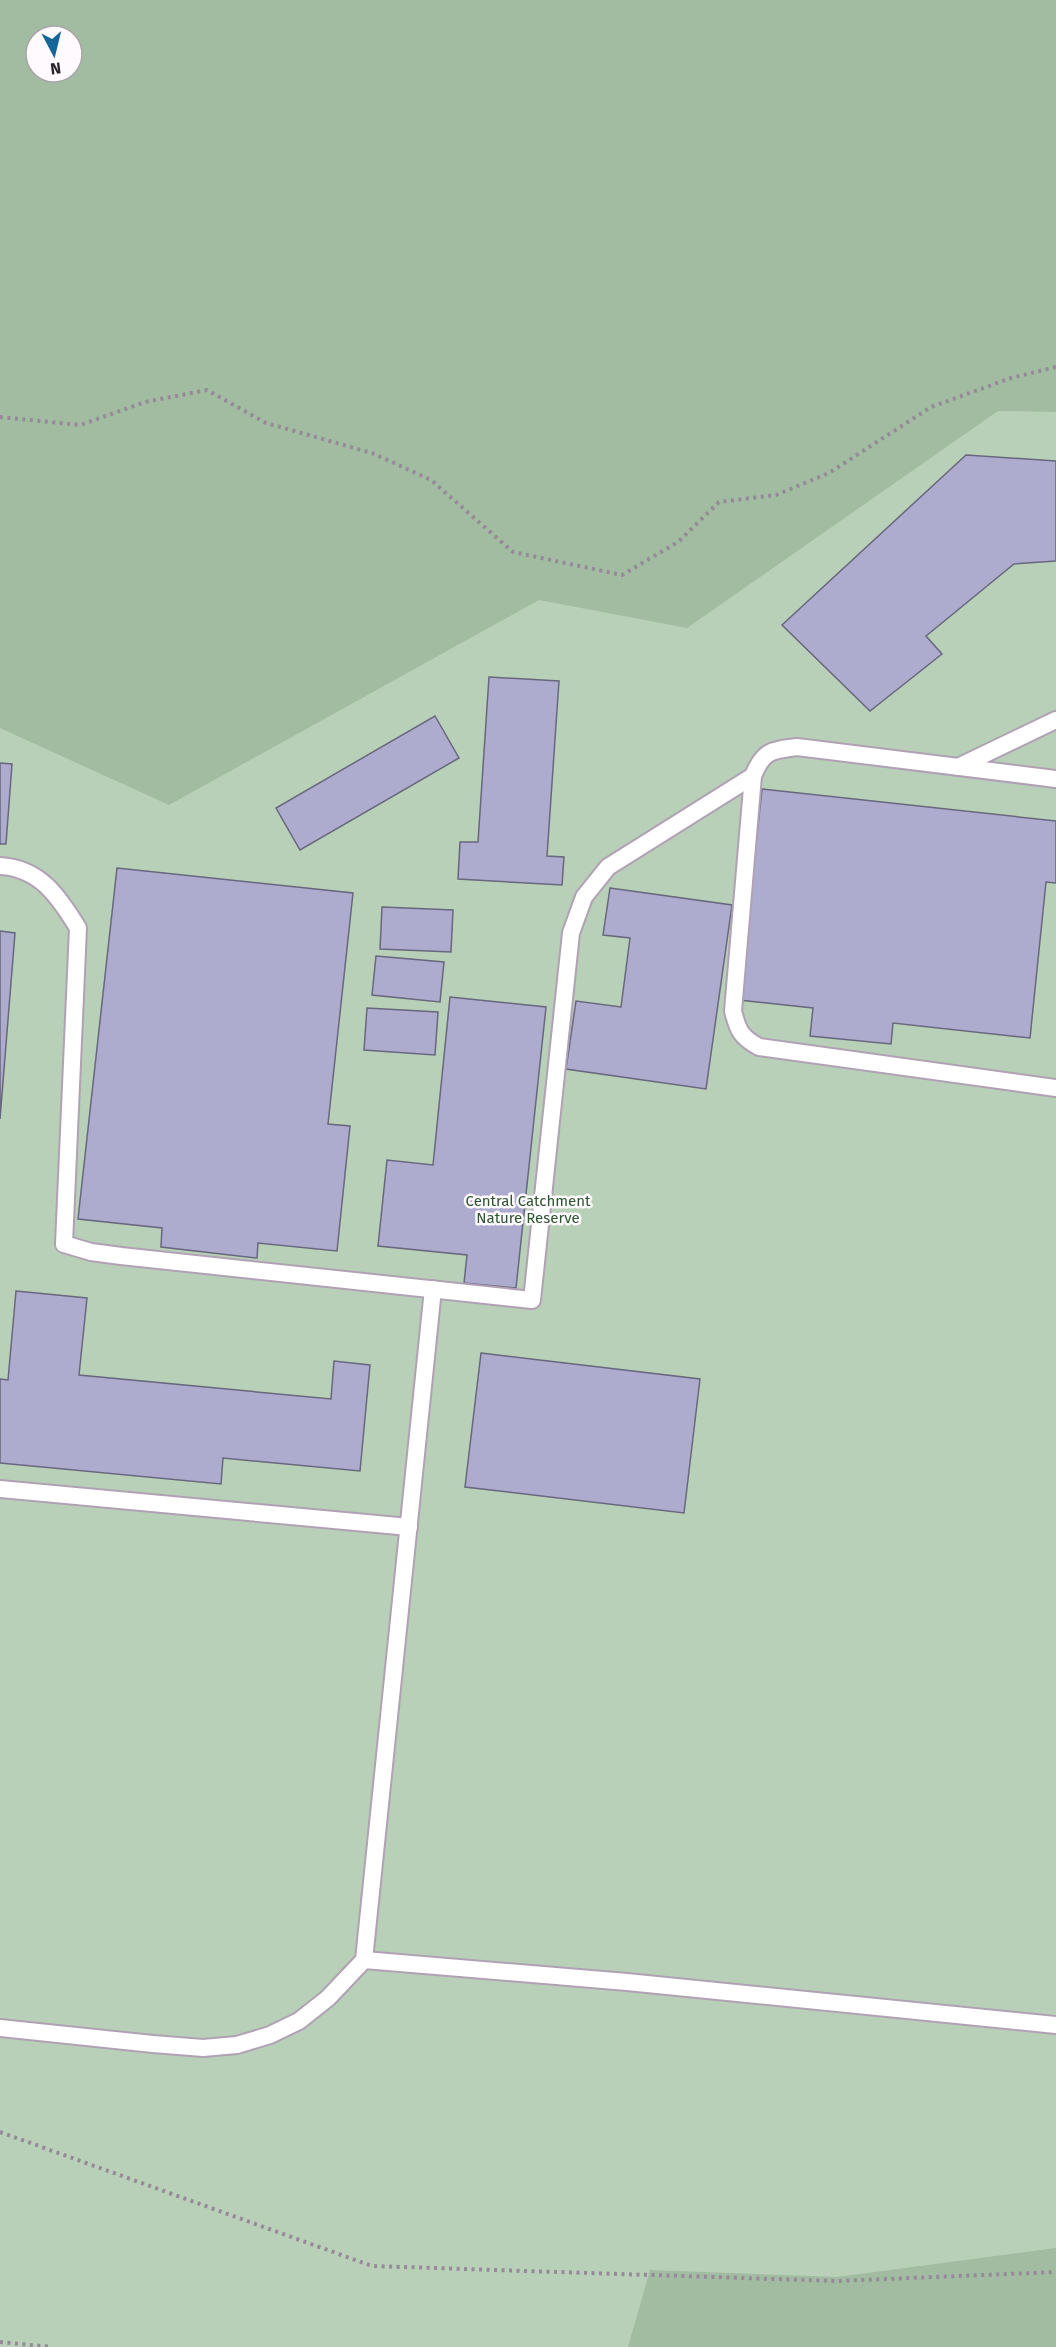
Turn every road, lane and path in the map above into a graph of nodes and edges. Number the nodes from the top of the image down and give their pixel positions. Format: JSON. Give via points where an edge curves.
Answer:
{"nodes":[{"id":1,"x":1056,"y":367,"type":"edge"},
{"id":2,"x":0,"y":417,"type":"edge"},
{"id":3,"x":1056,"y":720,"type":"edge"},
{"id":4,"x":958,"y":767,"type":"junction"},
{"id":5,"x":753,"y":776,"type":"junction"},
{"id":6,"x":1056,"y":779,"type":"edge"},
{"id":7,"x":0,"y":866,"type":"edge"},
{"id":8,"x":1056,"y":1088,"type":"edge"},
{"id":9,"x":433,"y":1289,"type":"junction"},
{"id":10,"x":0,"y":1489,"type":"edge"},
{"id":11,"x":409,"y":1527,"type":"junction"},
{"id":12,"x":364,"y":1960,"type":"junction"},
{"id":13,"x":1056,"y":2025,"type":"edge"},
{"id":14,"x":0,"y":2028,"type":"edge"},
{"id":15,"x":0,"y":2132,"type":"edge"},
{"id":16,"x":1056,"y":2271,"type":"edge"},
{"id":17,"x":0,"y":2342,"type":"edge"},
{"id":18,"x":52,"y":2347,"type":"edge"}],
"edges":[{"from":1,"to":2,"type":"path","via":[[1011,378],[932,407],[830,473],[776,495],[719,502],[678,542],[622,575],[513,552],[431,480],[372,453],[266,423],[207,390],[145,402],[80,425]]},
{"from":3,"to":4,"type":"lane"},
{"from":4,"to":5,"type":"lane","via":[[797,747],[774,749],[759,760]]},
{"from":4,"to":6,"type":"lane"},
{"from":5,"to":8,"type":"lane","via":[[733,1011],[745,1040],[759,1047]]},
{"from":5,"to":9,"type":"lane","via":[[608,867],[584,897],[572,933],[532,1300]]},
{"from":7,"to":9,"type":"lane","via":[[29,872],[46,884],[78,928],[64,1244],[121,1256]]},
{"from":9,"to":11,"type":"lane"},
{"from":10,"to":11,"type":"lane"},
{"from":11,"to":12,"type":"lane"},
{"from":12,"to":13,"type":"lane"},
{"from":12,"to":14,"type":"lane","via":[[328,1998],[299,2021],[237,2045],[203,2048]]},
{"from":15,"to":16,"type":"path","via":[[372,2266],[837,2281]]},
{"from":17,"to":18,"type":"path"}]}
